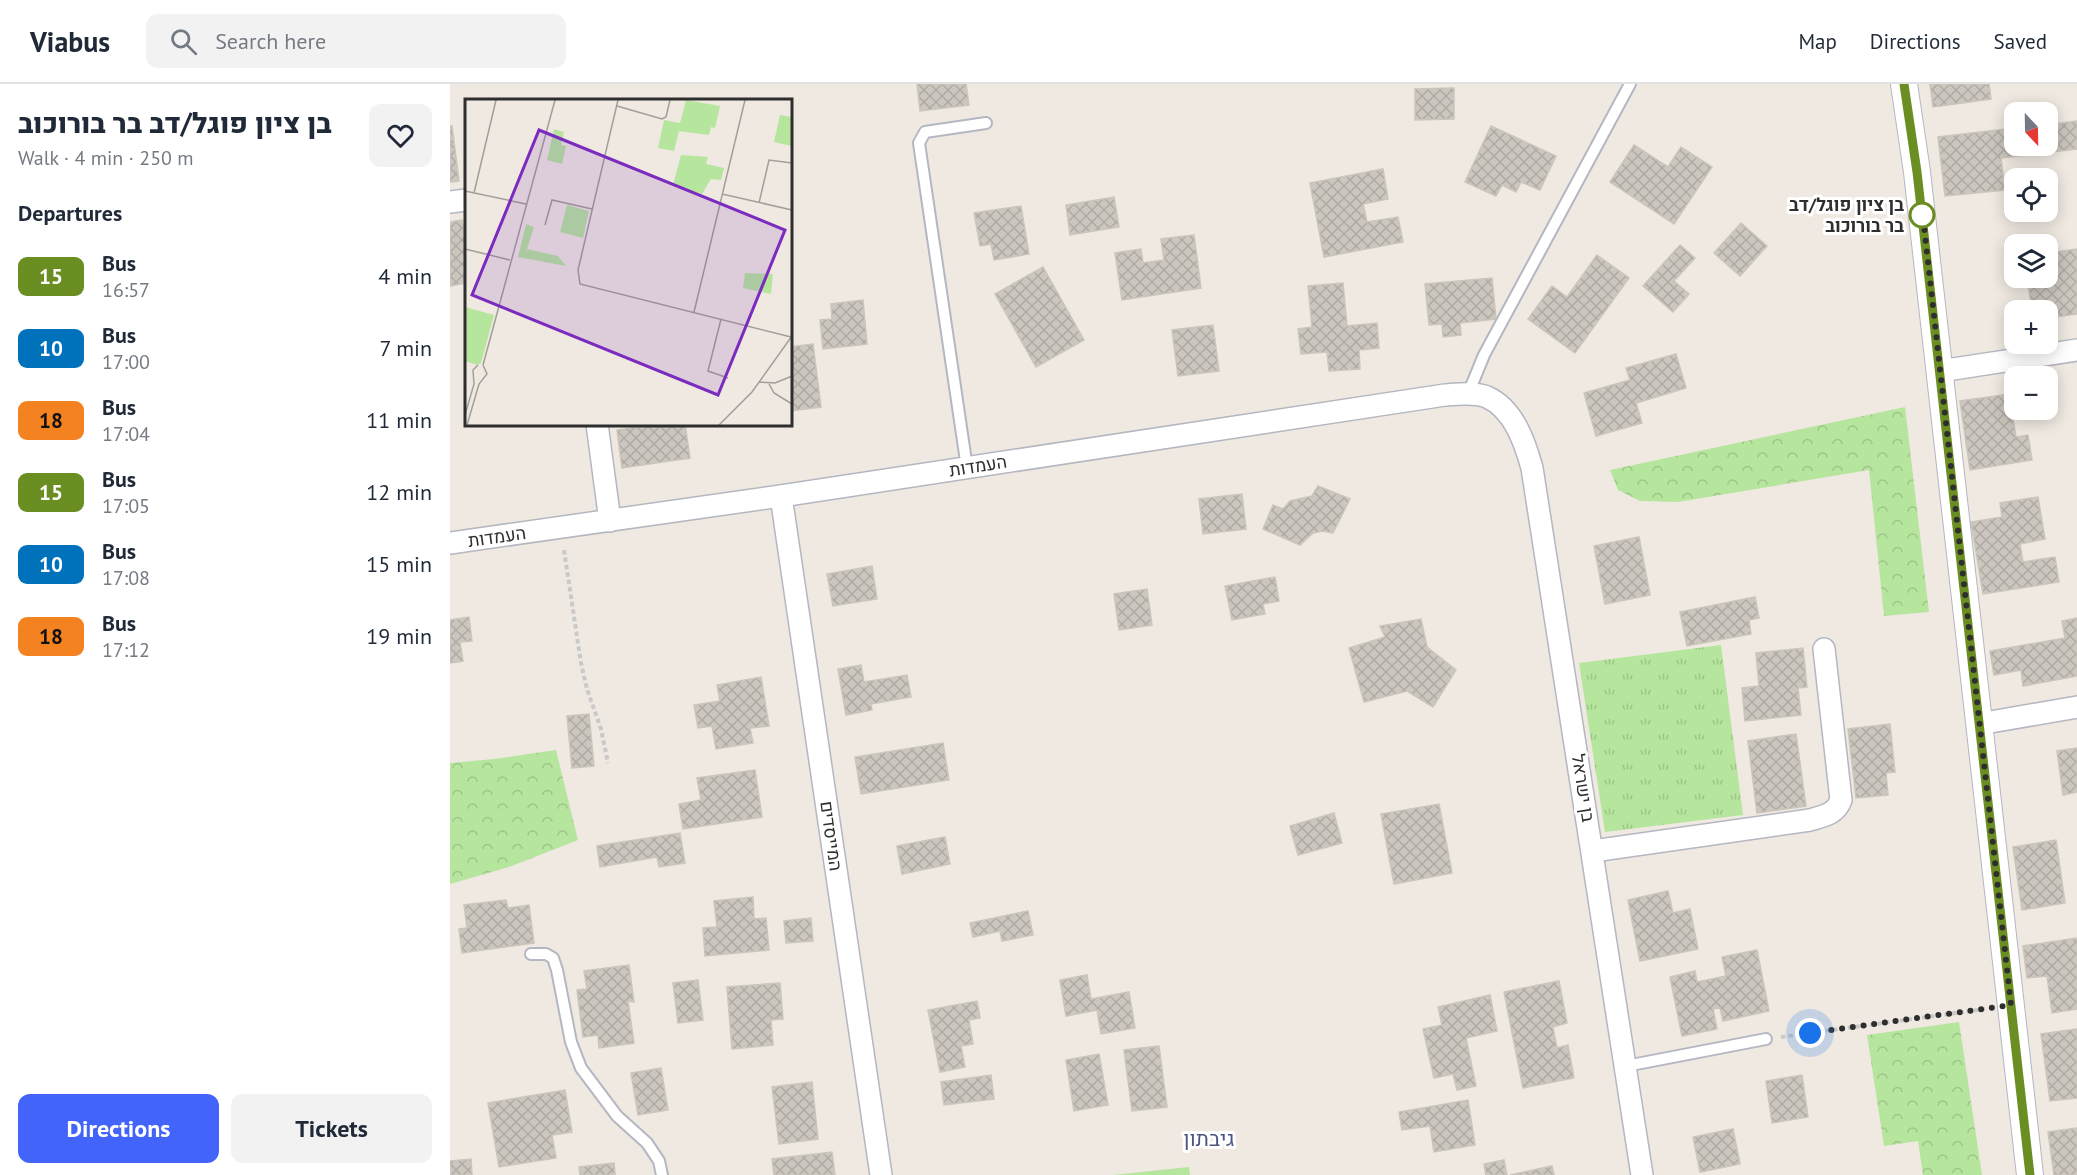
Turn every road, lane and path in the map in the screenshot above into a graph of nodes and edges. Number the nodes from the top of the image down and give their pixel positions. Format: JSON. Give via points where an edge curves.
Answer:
{"nodes":[{"id":1,"x":1630,"y":84,"type":"edge"},
{"id":2,"x":1904,"y":84,"type":"edge"},
{"id":3,"x":986,"y":123,"type":"dead end"},
{"id":4,"x":465,"y":200,"type":"edge"},
{"id":5,"x":450,"y":202,"type":"edge"},
{"id":6,"x":2077,"y":350,"type":"edge"},
{"id":7,"x":1940,"y":371,"type":"junction"},
{"id":8,"x":1468,"y":394,"type":"junction"},
{"id":9,"x":1503,"y":409,"type":"joint"},
{"id":10,"x":597,"y":426,"type":"edge"},
{"id":11,"x":967,"y":468,"type":"junction"},
{"id":12,"x":781,"y":496,"type":"junction"},
{"id":13,"x":610,"y":521,"type":"junction"},
{"id":14,"x":561,"y":527,"type":"junction"},
{"id":15,"x":450,"y":543,"type":"edge"},
{"id":16,"x":1824,"y":649,"type":"dead end"},
{"id":17,"x":2077,"y":707,"type":"edge"},
{"id":18,"x":1979,"y":724,"type":"junction"},
{"id":19,"x":608,"y":763,"type":"dead end"},
{"id":20,"x":1593,"y":851,"type":"junction"},
{"id":21,"x":531,"y":954,"type":"dead end"},
{"id":22,"x":2011,"y":1005,"type":"junction"},
{"id":23,"x":1766,"y":1039,"type":"joint"},
{"id":24,"x":1626,"y":1066,"type":"junction"},
{"id":25,"x":662,"y":1175,"type":"edge"},
{"id":26,"x":880,"y":1175,"type":"edge"},
{"id":27,"x":1642,"y":1175,"type":"edge"},
{"id":28,"x":2030,"y":1175,"type":"edge"}],
"edges":[{"from":1,"to":8,"type":"lane","via":[[1484,355]]},
{"from":2,"to":7,"type":"street"},
{"from":3,"to":11,"type":"lane","via":[[925,132],[919,143]]},
{"from":4,"to":5,"type":"street"},
{"from":6,"to":7,"type":"street"},
{"from":7,"to":18,"type":"street"},
{"from":8,"to":9,"type":"street","name":"העמדות","via":[[1487,397]]},
{"from":8,"to":11,"type":"street","name":"העמדות"},
{"from":9,"to":20,"type":"street","name":"בן ישראל","via":[[1524,441],[1532,468]]},
{"from":10,"to":13,"type":"street"},
{"from":11,"to":12,"type":"street","name":"העמדות"},
{"from":12,"to":13,"type":"street","name":"העמדות"},
{"from":12,"to":26,"type":"street","name":"המייסדים"},
{"from":13,"to":14,"type":"street","name":"העמדות"},
{"from":14,"to":15,"type":"street","name":"העמדות"},
{"from":14,"to":19,"type":"path","via":[[581,663]]},
{"from":16,"to":20,"type":"street","via":[[1841,800],[1828,816]]},
{"from":17,"to":18,"type":"street"},
{"from":18,"to":22,"type":"street"},
{"from":20,"to":24,"type":"street","name":"בן ישראל"},
{"from":21,"to":25,"type":"lane","via":[[553,958],[580,1068],[617,1116],[647,1143],[659,1161]]},
{"from":22,"to":23,"type":"path"},
{"from":22,"to":28,"type":"street"},
{"from":23,"to":24,"type":"lane"},
{"from":24,"to":27,"type":"street","name":"בן ישראל"}]}
